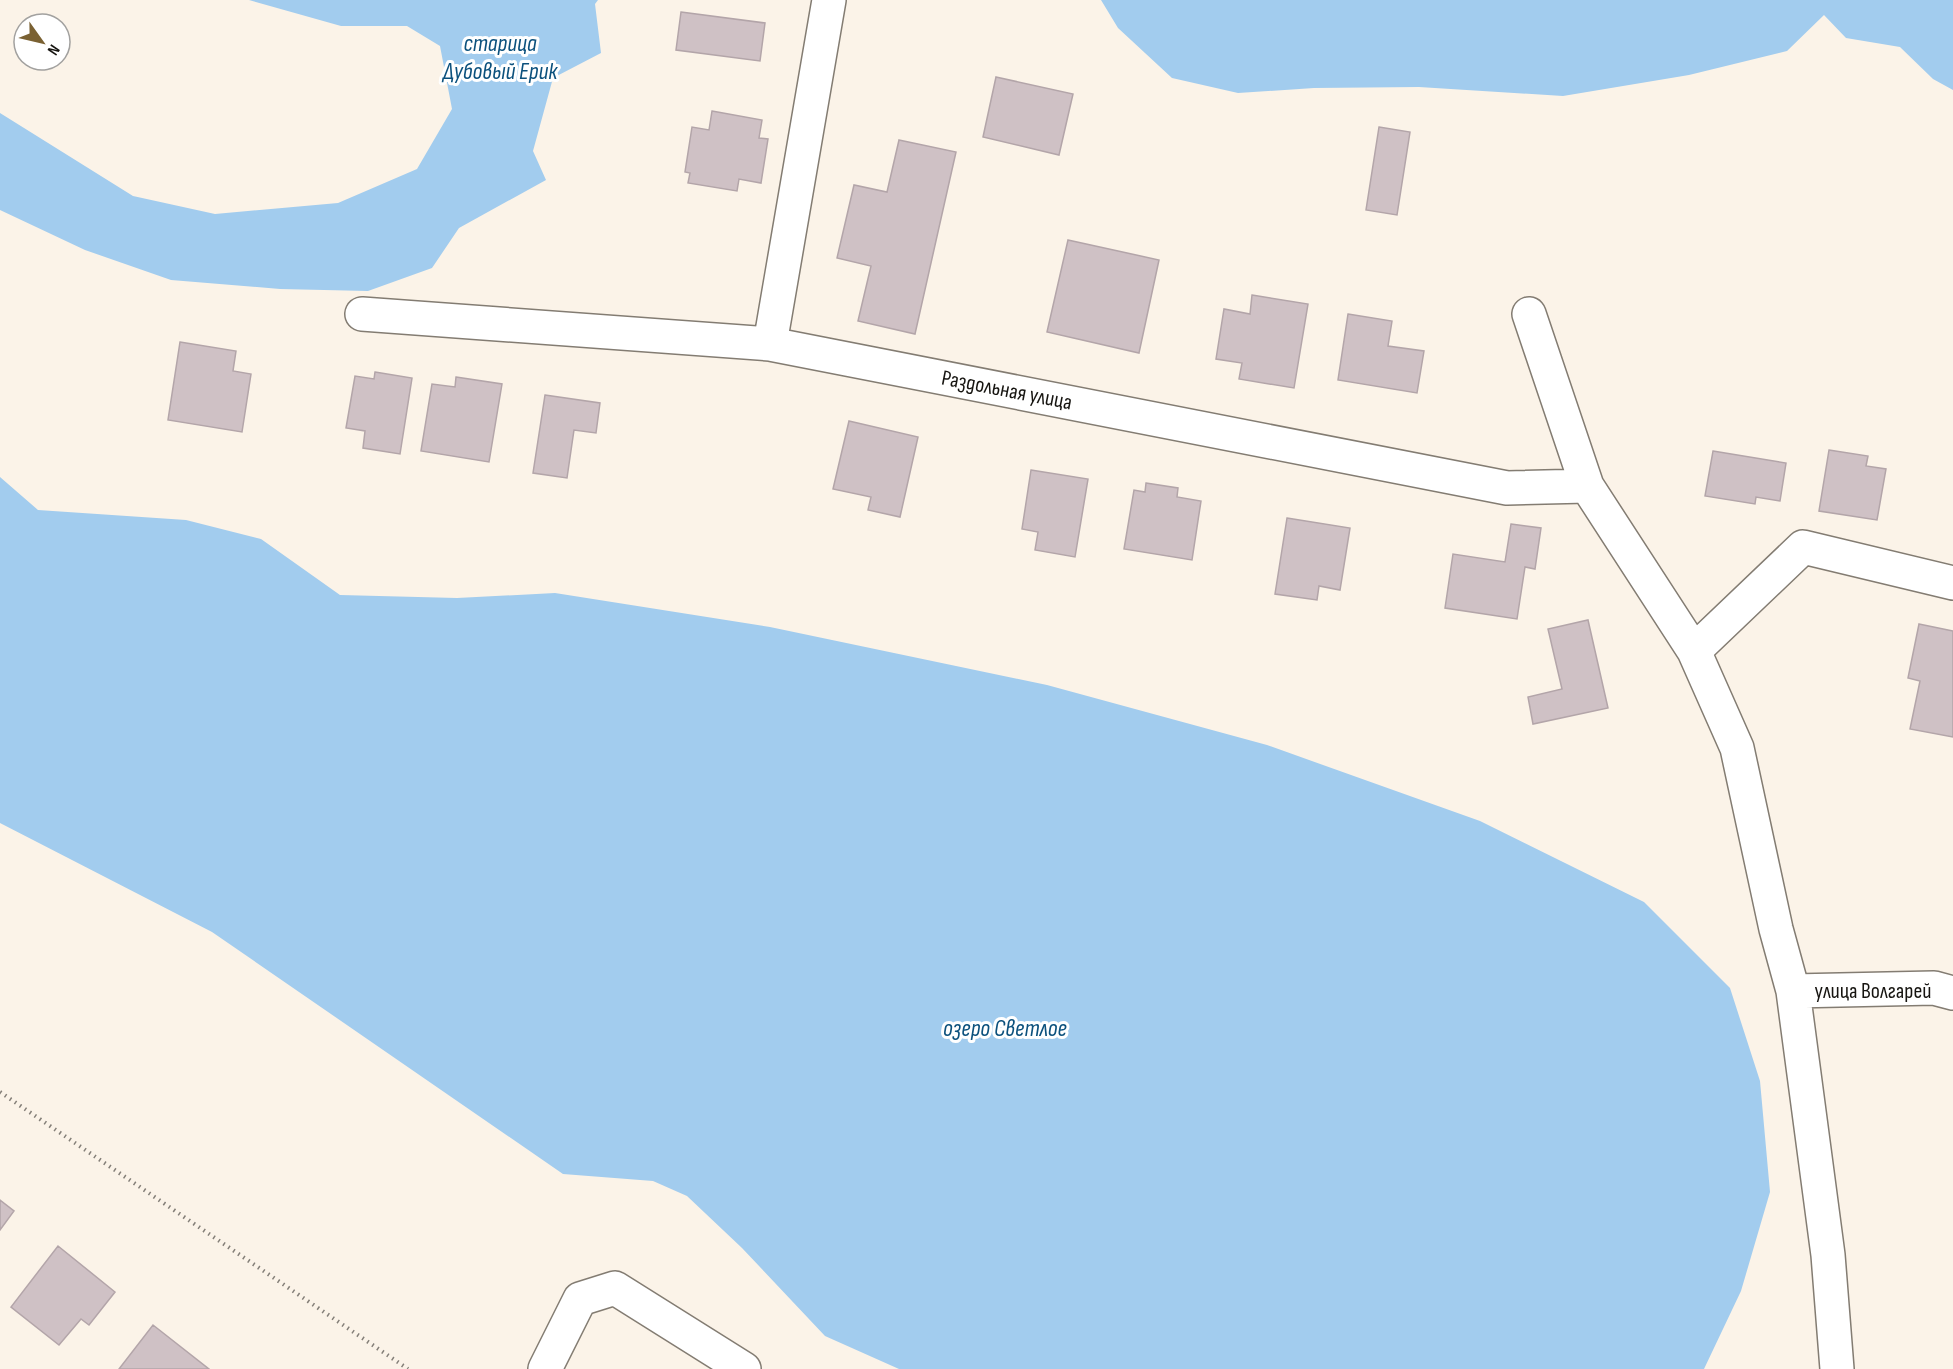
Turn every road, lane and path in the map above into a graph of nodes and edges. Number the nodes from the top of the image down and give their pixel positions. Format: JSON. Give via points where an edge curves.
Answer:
{"nodes":[{"id":1,"x":829,"y":0,"type":"edge"},
{"id":2,"x":362,"y":314,"type":"dead end"},
{"id":3,"x":1528,"y":314,"type":"dead end"},
{"id":4,"x":770,"y":344,"type":"junction"},
{"id":5,"x":1587,"y":486,"type":"junction"},
{"id":6,"x":1953,"y":583,"type":"edge"},
{"id":7,"x":1694,"y":651,"type":"junction"},
{"id":8,"x":1793,"y":992,"type":"junction"},
{"id":9,"x":1953,"y":993,"type":"edge"},
{"id":10,"x":0,"y":1092,"type":"edge"},
{"id":11,"x":408,"y":1369,"type":"edge"},
{"id":12,"x":545,"y":1369,"type":"edge"},
{"id":13,"x":744,"y":1369,"type":"edge"},
{"id":14,"x":1837,"y":1369,"type":"edge"}],
"edges":[{"from":1,"to":4,"type":"street"},
{"from":2,"to":4,"type":"street","name":"Раздольная улица"},
{"from":3,"to":5,"type":"street"},
{"from":4,"to":5,"type":"street","name":"Раздольная улица","via":[[1507,488]]},
{"from":5,"to":7,"type":"street"},
{"from":6,"to":7,"type":"street","via":[[1803,547]]},
{"from":7,"to":8,"type":"street","via":[[1737,748]]},
{"from":8,"to":9,"type":"street","name":"улица Волгарей","via":[[1934,988]]},
{"from":8,"to":14,"type":"street","via":[[1828,1255]]},
{"from":10,"to":11,"type":"path"},
{"from":12,"to":13,"type":"street","via":[[580,1299],[615,1288]]}]}
